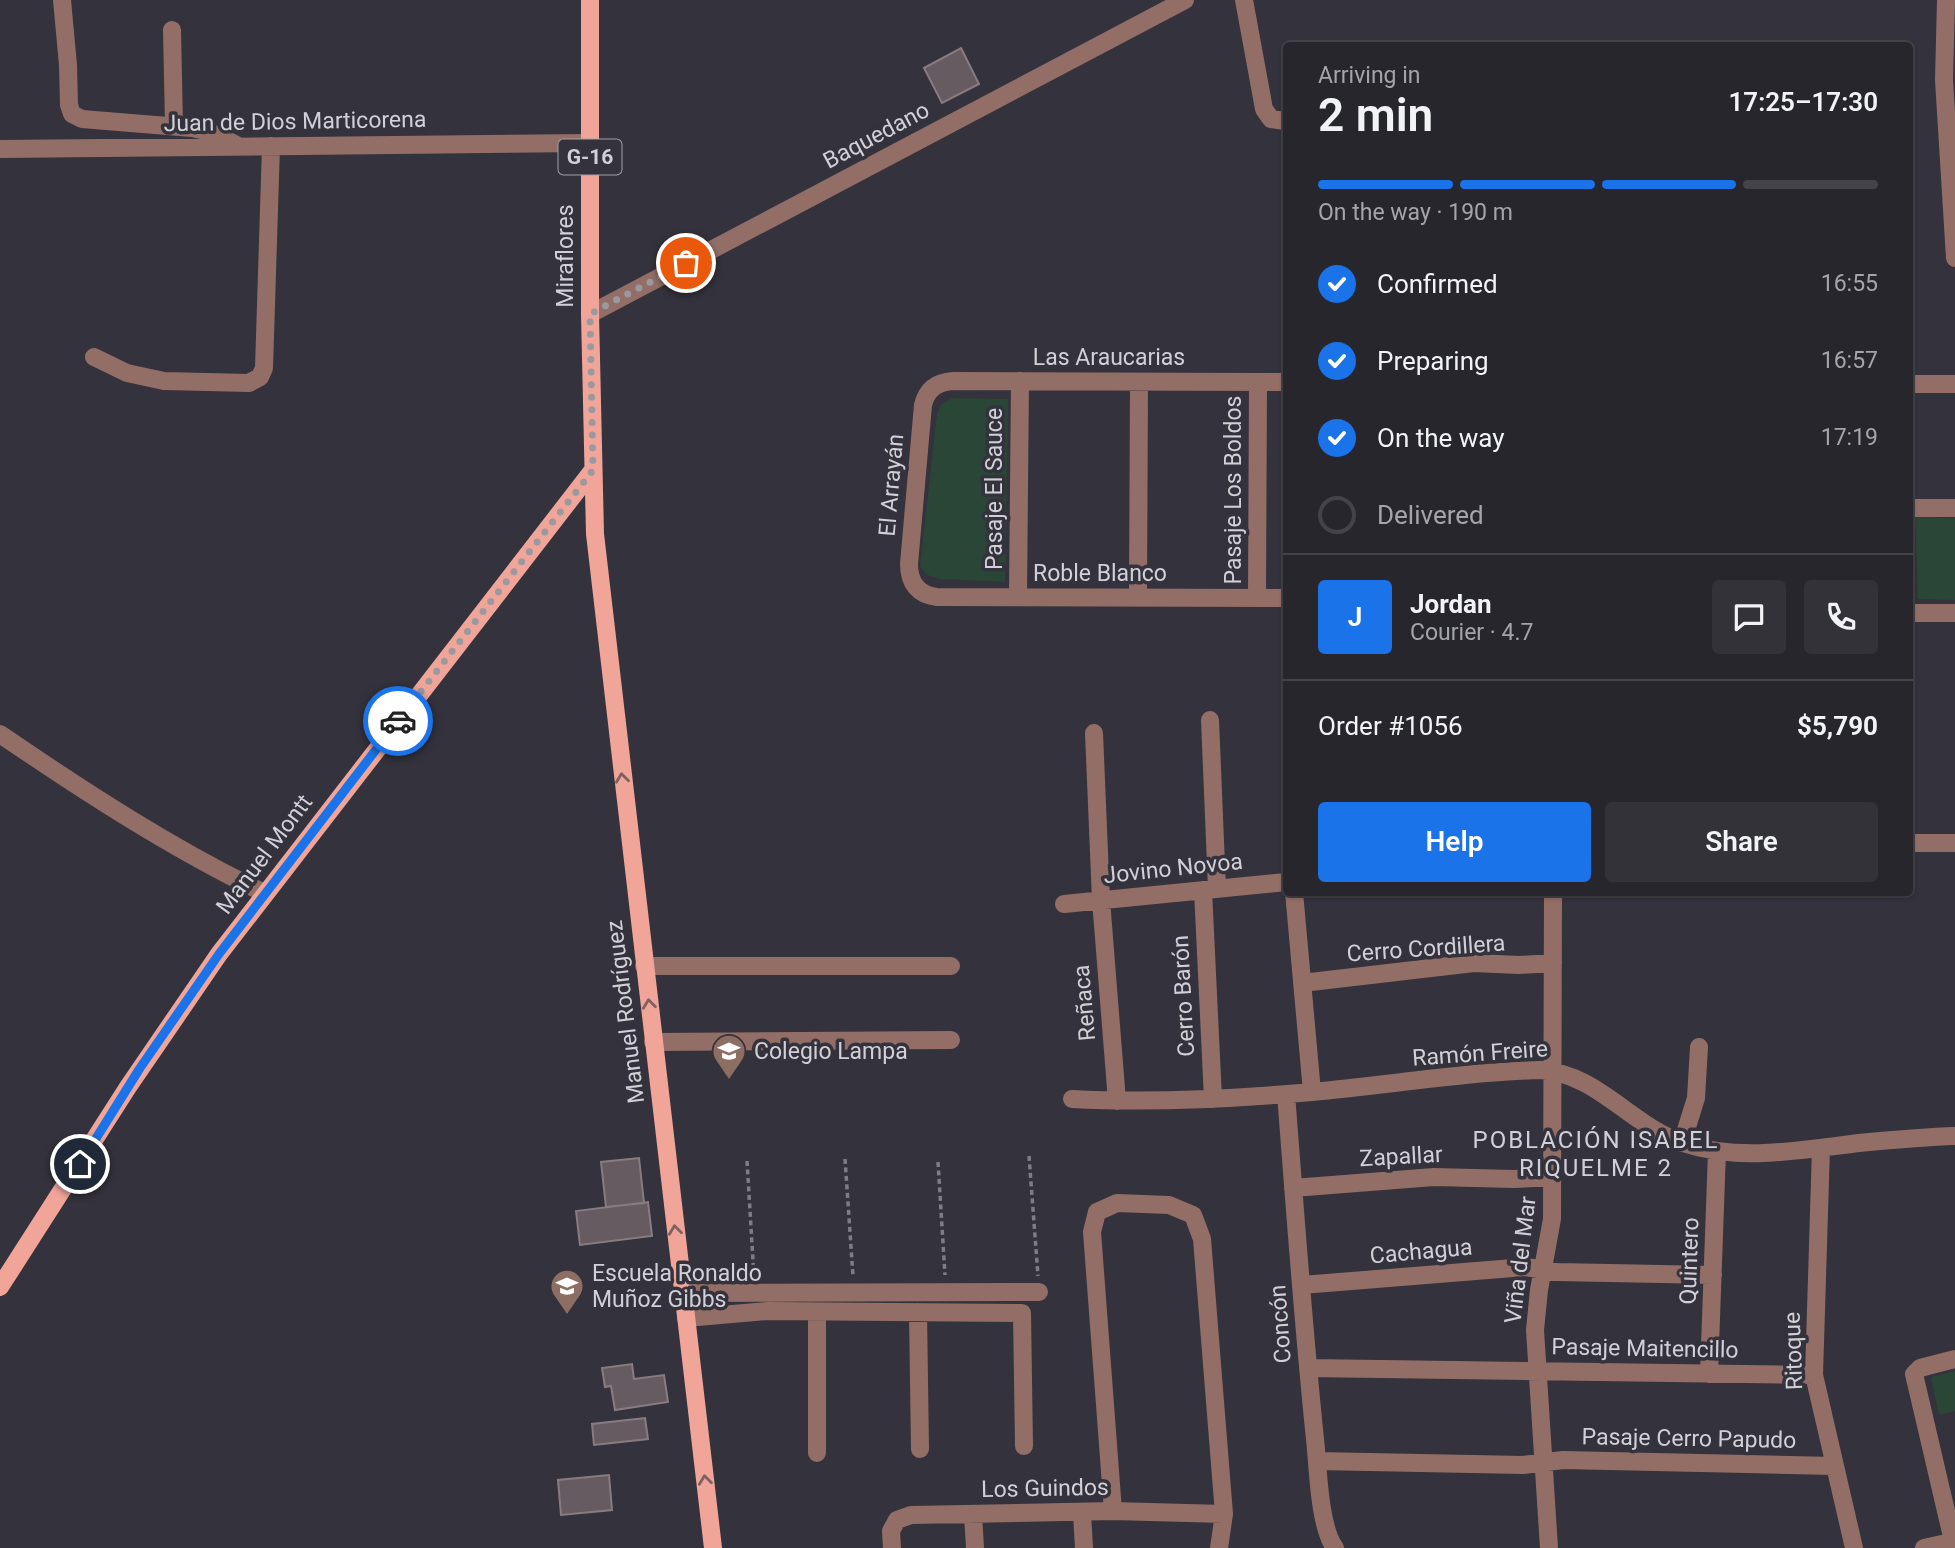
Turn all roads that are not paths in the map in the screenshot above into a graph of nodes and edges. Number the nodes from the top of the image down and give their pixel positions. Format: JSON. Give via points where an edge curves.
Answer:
{"nodes":[{"id":1,"x":62,"y":0,"type":"edge"},
{"id":2,"x":590,"y":0,"type":"edge"},
{"id":3,"x":1185,"y":0,"type":"edge"},
{"id":4,"x":1244,"y":0,"type":"edge"},
{"id":5,"x":1946,"y":0,"type":"edge"},
{"id":6,"x":172,"y":30,"type":"dead end"},
{"id":7,"x":1950,"y":80,"type":"edge"},
{"id":8,"x":1283,"y":121,"type":"edge"},
{"id":9,"x":174,"y":125,"type":"junction"},
{"id":10,"x":590,"y":143,"type":"junction"},
{"id":11,"x":238,"y":146,"type":"junction"},
{"id":12,"x":271,"y":146,"type":"junction"},
{"id":13,"x":0,"y":149,"type":"edge"},
{"id":14,"x":1952,"y":175,"type":"edge"},
{"id":15,"x":1955,"y":258,"type":"edge"},
{"id":16,"x":590,"y":314,"type":"junction"},
{"id":17,"x":94,"y":357,"type":"dead end"},
{"id":18,"x":1020,"y":381,"type":"junction"},
{"id":19,"x":1139,"y":382,"type":"junction"},
{"id":20,"x":1258,"y":382,"type":"junction"},
{"id":21,"x":1283,"y":382,"type":"edge"},
{"id":22,"x":1913,"y":384,"type":"edge"},
{"id":23,"x":1955,"y":384,"type":"edge"},
{"id":24,"x":932,"y":388,"type":"joint"},
{"id":25,"x":593,"y":470,"type":"junction"},
{"id":26,"x":1913,"y":508,"type":"edge"},
{"id":27,"x":1955,"y":508,"type":"edge"},
{"id":28,"x":916,"y":587,"type":"joint"},
{"id":29,"x":1018,"y":597,"type":"junction"},
{"id":30,"x":1138,"y":597,"type":"junction"},
{"id":31,"x":1257,"y":598,"type":"junction"},
{"id":32,"x":1283,"y":598,"type":"edge"},
{"id":33,"x":1913,"y":612,"type":"edge"},
{"id":34,"x":1955,"y":613,"type":"edge"},
{"id":35,"x":1210,"y":720,"type":"dead end"},
{"id":36,"x":1094,"y":733,"type":"dead end"},
{"id":37,"x":0,"y":734,"type":"edge"},
{"id":38,"x":1913,"y":843,"type":"edge"},
{"id":39,"x":1955,"y":844,"type":"edge"},
{"id":40,"x":1283,"y":882,"type":"edge"},
{"id":41,"x":1210,"y":889,"type":"junction"},
{"id":42,"x":264,"y":893,"type":"junction"},
{"id":43,"x":1294,"y":896,"type":"edge"},
{"id":44,"x":1553,"y":896,"type":"edge"},
{"id":45,"x":1101,"y":900,"type":"junction"},
{"id":46,"x":1064,"y":904,"type":"dead end"},
{"id":47,"x":1553,"y":962,"type":"junction"},
{"id":48,"x":644,"y":966,"type":"junction"},
{"id":49,"x":951,"y":966,"type":"dead end"},
{"id":50,"x":1303,"y":983,"type":"junction"},
{"id":51,"x":951,"y":1040,"type":"dead end"},
{"id":52,"x":653,"y":1042,"type":"junction"},
{"id":53,"x":1699,"y":1047,"type":"dead end"},
{"id":54,"x":1553,"y":1070,"type":"junction"},
{"id":55,"x":1312,"y":1092,"type":"junction"},
{"id":56,"x":1286,"y":1094,"type":"junction"},
{"id":57,"x":1072,"y":1099,"type":"dead end"},
{"id":58,"x":1213,"y":1099,"type":"junction"},
{"id":59,"x":1117,"y":1101,"type":"junction"},
{"id":60,"x":1955,"y":1136,"type":"edge"},
{"id":61,"x":1682,"y":1143,"type":"junction"},
{"id":62,"x":1821,"y":1148,"type":"junction"},
{"id":63,"x":1717,"y":1151,"type":"junction"},
{"id":64,"x":1553,"y":1177,"type":"junction"},
{"id":65,"x":1293,"y":1188,"type":"junction"},
{"id":66,"x":1543,"y":1270,"type":"junction"},
{"id":67,"x":1713,"y":1275,"type":"junction"},
{"id":68,"x":1301,"y":1285,"type":"junction"},
{"id":69,"x":0,"y":1287,"type":"edge"},
{"id":70,"x":683,"y":1293,"type":"junction"},
{"id":71,"x":1040,"y":1293,"type":"road end"},
{"id":72,"x":817,"y":1312,"type":"junction"},
{"id":73,"x":918,"y":1312,"type":"junction"},
{"id":74,"x":686,"y":1318,"type":"junction"},
{"id":75,"x":1955,"y":1359,"type":"edge"},
{"id":76,"x":1308,"y":1368,"type":"junction"},
{"id":77,"x":1537,"y":1371,"type":"junction"},
{"id":78,"x":1709,"y":1374,"type":"junction"},
{"id":79,"x":1814,"y":1375,"type":"junction"},
{"id":80,"x":1024,"y":1446,"type":"dead end"},
{"id":81,"x":920,"y":1448,"type":"dead end"},
{"id":82,"x":817,"y":1453,"type":"dead end"},
{"id":83,"x":1317,"y":1461,"type":"junction"},
{"id":84,"x":1543,"y":1462,"type":"junction"},
{"id":85,"x":1834,"y":1466,"type":"junction"},
{"id":86,"x":1112,"y":1511,"type":"junction"},
{"id":87,"x":1082,"y":1513,"type":"junction"},
{"id":88,"x":972,"y":1514,"type":"junction"},
{"id":89,"x":1224,"y":1514,"type":"junction"},
{"id":90,"x":1954,"y":1541,"type":"edge"},
{"id":91,"x":713,"y":1548,"type":"edge"},
{"id":92,"x":892,"y":1548,"type":"edge"},
{"id":93,"x":975,"y":1548,"type":"edge"},
{"id":94,"x":1084,"y":1548,"type":"edge"},
{"id":95,"x":1219,"y":1548,"type":"edge"},
{"id":96,"x":1335,"y":1548,"type":"edge"},
{"id":97,"x":1549,"y":1548,"type":"edge"},
{"id":98,"x":1854,"y":1548,"type":"edge"},
{"id":99,"x":1924,"y":1548,"type":"edge"}],
"edges":[{"from":1,"to":9,"type":"street","via":[[72,114],[82,119]]},
{"from":2,"to":10,"type":"main road","name":"Miraflores","number":"G-16"},
{"from":3,"to":16,"type":"street","name":"Baquedano"},
{"from":4,"to":8,"type":"street","via":[[1264,109],[1271,119]]},
{"from":5,"to":7,"type":"street"},
{"from":6,"to":9,"type":"street"},
{"from":7,"to":14,"type":"street"},
{"from":9,"to":11,"type":"street","via":[[210,132]]},
{"from":10,"to":12,"type":"street","name":"Juan de Dios Marticorena"},
{"from":10,"to":16,"type":"main road","name":"Miraflores","number":"G-16"},
{"from":11,"to":12,"type":"street","name":"Juan de Dios Marticorena"},
{"from":11,"to":13,"type":"street","name":"Juan de Dios Marticorena"},
{"from":12,"to":17,"type":"street","via":[[264,368],[260,377],[249,383],[164,382],[127,373]]},
{"from":14,"to":15,"type":"street"},
{"from":16,"to":25,"type":"main road","name":"Miraflores","number":"G-16"},
{"from":18,"to":19,"type":"street","name":"Las Araucarias"},
{"from":18,"to":24,"type":"street","name":"Las Araucarias","via":[[945,382]]},
{"from":18,"to":29,"type":"street","name":"Pasaje El Sauce"},
{"from":19,"to":20,"type":"street","name":"Las Araucarias"},
{"from":19,"to":30,"type":"street"},
{"from":20,"to":21,"type":"street","name":"Las Araucarias"},
{"from":20,"to":31,"type":"street","name":"Pasaje Los Boldos"},
{"from":22,"to":23,"type":"street"},
{"from":24,"to":28,"type":"street","name":"El Arrayán","via":[[923,405],[909,564]]},
{"from":25,"to":42,"type":"main road","name":"Manuel Montt"},
{"from":48,"to":25,"type":"main road","name":"Manuel Rodríguez","one_way":true,"via":[[599,587]]},
{"from":26,"to":27,"type":"street"},
{"from":28,"to":29,"type":"street","name":"Roble Blanco","via":[[937,597]]},
{"from":29,"to":30,"type":"street","name":"Roble Blanco"},
{"from":30,"to":31,"type":"street","name":"Roble Blanco"},
{"from":31,"to":32,"type":"street","name":"Roble Blanco"},
{"from":33,"to":34,"type":"street"},
{"from":35,"to":41,"type":"street","name":"Cerro Barón"},
{"from":36,"to":45,"type":"street","name":"Reñaca"},
{"from":37,"to":42,"type":"street","via":[[133,822]]},
{"from":38,"to":39,"type":"street"},
{"from":40,"to":41,"type":"street","name":"Jovino Novoa"},
{"from":41,"to":45,"type":"street","name":"Jovino Novoa"},
{"from":41,"to":58,"type":"street","name":"Cerro Barón"},
{"from":42,"to":69,"type":"main road","name":"Manuel Montt","via":[[166,1029]]},
{"from":43,"to":50,"type":"street"},
{"from":44,"to":47,"type":"street","name":"Viña del Mar"},
{"from":45,"to":46,"type":"street","name":"Jovino Novoa"},
{"from":45,"to":59,"type":"street","name":"Reñaca"},
{"from":47,"to":50,"type":"street","name":"Cerro Cordillera","via":[[1474,963]]},
{"from":47,"to":54,"type":"street","name":"Viña del Mar"},
{"from":48,"to":49,"type":"street"},
{"from":52,"to":48,"type":"main road","name":"Manuel Rodríguez","one_way":true},
{"from":50,"to":55,"type":"street"},
{"from":51,"to":52,"type":"street"},
{"from":70,"to":52,"type":"main road","name":"Manuel Rodríguez","one_way":true},
{"from":53,"to":61,"type":"street","via":[[1696,1098]]},
{"from":54,"to":55,"type":"street","name":"Ramón Freire"},
{"from":54,"to":61,"type":"street","name":"Ramón Freire","via":[[1586,1082],[1650,1127]]},
{"from":54,"to":64,"type":"street","name":"Viña del Mar"},
{"from":55,"to":56,"type":"street","name":"Ramón Freire"},
{"from":56,"to":58,"type":"street","name":"Ramón Freire"},
{"from":56,"to":65,"type":"street","name":"Concón"},
{"from":57,"to":59,"type":"street","name":"Ramón Freire"},
{"from":58,"to":59,"type":"street","name":"Ramón Freire"},
{"from":60,"to":62,"type":"street","name":"Ramón Freire"},
{"from":61,"to":63,"type":"street","name":"Ramón Freire"},
{"from":62,"to":63,"type":"street","name":"Ramón Freire"},
{"from":62,"to":79,"type":"street","name":"Ritoque"},
{"from":63,"to":67,"type":"street","name":"Quintero"},
{"from":64,"to":65,"type":"street","name":"Zapallar","via":[[1434,1177]]},
{"from":64,"to":66,"type":"street","name":"Viña del Mar"},
{"from":65,"to":68,"type":"street","name":"Concón"},
{"from":66,"to":67,"type":"street","name":"Cachagua"},
{"from":66,"to":68,"type":"street","name":"Cachagua","via":[[1526,1266]]},
{"from":66,"to":77,"type":"street","name":"Viña del Mar","via":[[1536,1309]]},
{"from":67,"to":78,"type":"street","name":"Quintero"},
{"from":68,"to":76,"type":"street","name":"Concón"},
{"from":70,"to":71,"type":"street"},
{"from":70,"to":74,"type":"main road","name":"Manuel Rodríguez"},
{"from":72,"to":73,"type":"street"},
{"from":72,"to":74,"type":"street"},
{"from":72,"to":82,"type":"street"},
{"from":73,"to":80,"type":"street","via":[[1022,1313]]},
{"from":73,"to":81,"type":"street"},
{"from":91,"to":74,"type":"main road","name":"Manuel Rodríguez","one_way":true},
{"from":75,"to":90,"type":"street","via":[[1920,1368],[1914,1374]]},
{"from":76,"to":77,"type":"street","name":"Pasaje Maitencillo"},
{"from":76,"to":83,"type":"street","name":"Concón"},
{"from":77,"to":78,"type":"street","name":"Pasaje Maitencillo"},
{"from":77,"to":84,"type":"street","name":"Viña del Mar"},
{"from":78,"to":79,"type":"street","name":"Pasaje Maitencillo"},
{"from":79,"to":85,"type":"street","name":"Ritoque"},
{"from":83,"to":84,"type":"street","name":"Pasaje Cerro Papudo"},
{"from":83,"to":96,"type":"street","name":"Concón","via":[[1325,1527]]},
{"from":84,"to":85,"type":"street","name":"Pasaje Cerro Papudo"},
{"from":84,"to":97,"type":"street","name":"Viña del Mar"},
{"from":85,"to":98,"type":"street","name":"Ritoque"},
{"from":86,"to":87,"type":"street","name":"Los Guindos"},
{"from":86,"to":89,"type":"street","name":"Los Guindos"},
{"from":86,"to":89,"type":"street","via":[[1092,1233],[1097,1212],[1117,1203],[1169,1205],[1193,1215],[1202,1239]]},
{"from":87,"to":88,"type":"street","name":"Los Guindos"},
{"from":87,"to":94,"type":"street"},
{"from":88,"to":92,"type":"street","name":"Los Guindos","via":[[911,1515],[897,1520],[891,1531]]},
{"from":88,"to":93,"type":"street"},
{"from":89,"to":95,"type":"street"},
{"from":90,"to":99,"type":"street"}]}
